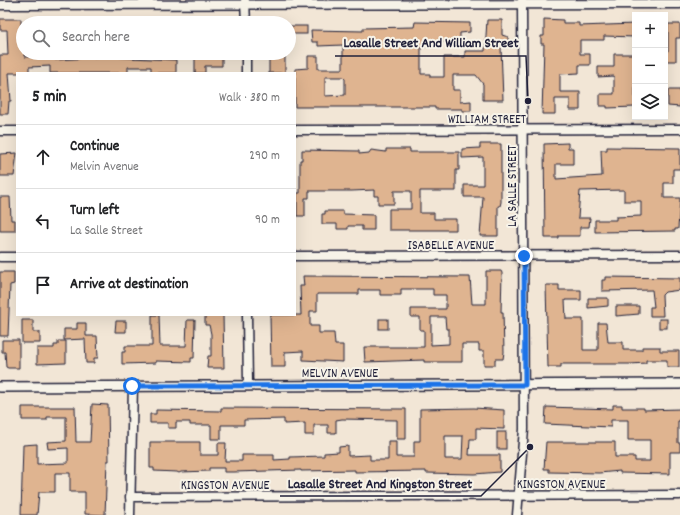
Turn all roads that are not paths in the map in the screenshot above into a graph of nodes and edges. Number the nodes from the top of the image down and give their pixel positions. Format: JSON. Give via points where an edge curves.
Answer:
{"nodes":[{"id":1,"x":245,"y":2,"type":"edge"},
{"id":2,"x":522,"y":2,"type":"edge"},
{"id":3,"x":680,"y":4,"type":"edge"},
{"id":4,"x":0,"y":5,"type":"edge"},
{"id":5,"x":246,"y":16,"type":"edge"},
{"id":6,"x":246,"y":60,"type":"edge"},
{"id":7,"x":246,"y":72,"type":"edge"},
{"id":8,"x":680,"y":129,"type":"edge"},
{"id":9,"x":296,"y":130,"type":"edge"},
{"id":10,"x":523,"y":130,"type":"junction"},
{"id":11,"x":0,"y":131,"type":"edge"},
{"id":12,"x":16,"y":131,"type":"edge"},
{"id":13,"x":680,"y":255,"type":"edge"},
{"id":14,"x":296,"y":256,"type":"edge"},
{"id":15,"x":524,"y":256,"type":"junction"},
{"id":16,"x":0,"y":257,"type":"edge"},
{"id":17,"x":16,"y":257,"type":"edge"},
{"id":18,"x":247,"y":316,"type":"edge"},
{"id":19,"x":680,"y":384,"type":"edge"},
{"id":20,"x":525,"y":385,"type":"junction"},
{"id":21,"x":132,"y":386,"type":"junction"},
{"id":22,"x":248,"y":386,"type":"junction"},
{"id":23,"x":0,"y":387,"type":"edge"},
{"id":24,"x":680,"y":495,"type":"edge"},
{"id":25,"x":130,"y":496,"type":"junction"},
{"id":26,"x":520,"y":496,"type":"junction"},
{"id":27,"x":130,"y":515,"type":"edge"},
{"id":28,"x":517,"y":515,"type":"edge"}],
"edges":[{"from":1,"to":2,"type":"street"},
{"from":1,"to":4,"type":"street"},
{"from":1,"to":5,"type":"street"},
{"from":2,"to":3,"type":"street"},
{"from":2,"to":10,"type":"street","name":"LA SALLE STREET"},
{"from":6,"to":7,"type":"street"},
{"from":8,"to":10,"type":"street","name":"WILLIAM STREET"},
{"from":9,"to":10,"type":"street","name":"WILLIAM STREET"},
{"from":10,"to":15,"type":"street","name":"LA SALLE STREET"},
{"from":11,"to":12,"type":"street"},
{"from":13,"to":15,"type":"street","name":"ISABELLE AVENUE"},
{"from":14,"to":15,"type":"street","name":"ISABELLE AVENUE"},
{"from":15,"to":20,"type":"street","name":"LA SALLE STREET"},
{"from":16,"to":17,"type":"street"},
{"from":18,"to":22,"type":"street"},
{"from":19,"to":20,"type":"street","name":"MELVIN AVENUE"},
{"from":20,"to":22,"type":"street","name":"MELVIN AVENUE"},
{"from":20,"to":26,"type":"street","name":"LA SALLE STREET"},
{"from":21,"to":22,"type":"street","name":"MELVIN AVENUE"},
{"from":21,"to":23,"type":"street","name":"MELVIN AVENUE"},
{"from":21,"to":25,"type":"street"},
{"from":24,"to":26,"type":"street","name":"KINGSTON AVENUE"},
{"from":25,"to":26,"type":"street","name":"KINGSTON AVENUE"},
{"from":25,"to":27,"type":"street"},
{"from":26,"to":28,"type":"street","name":"LA SALLE STREET"}]}
